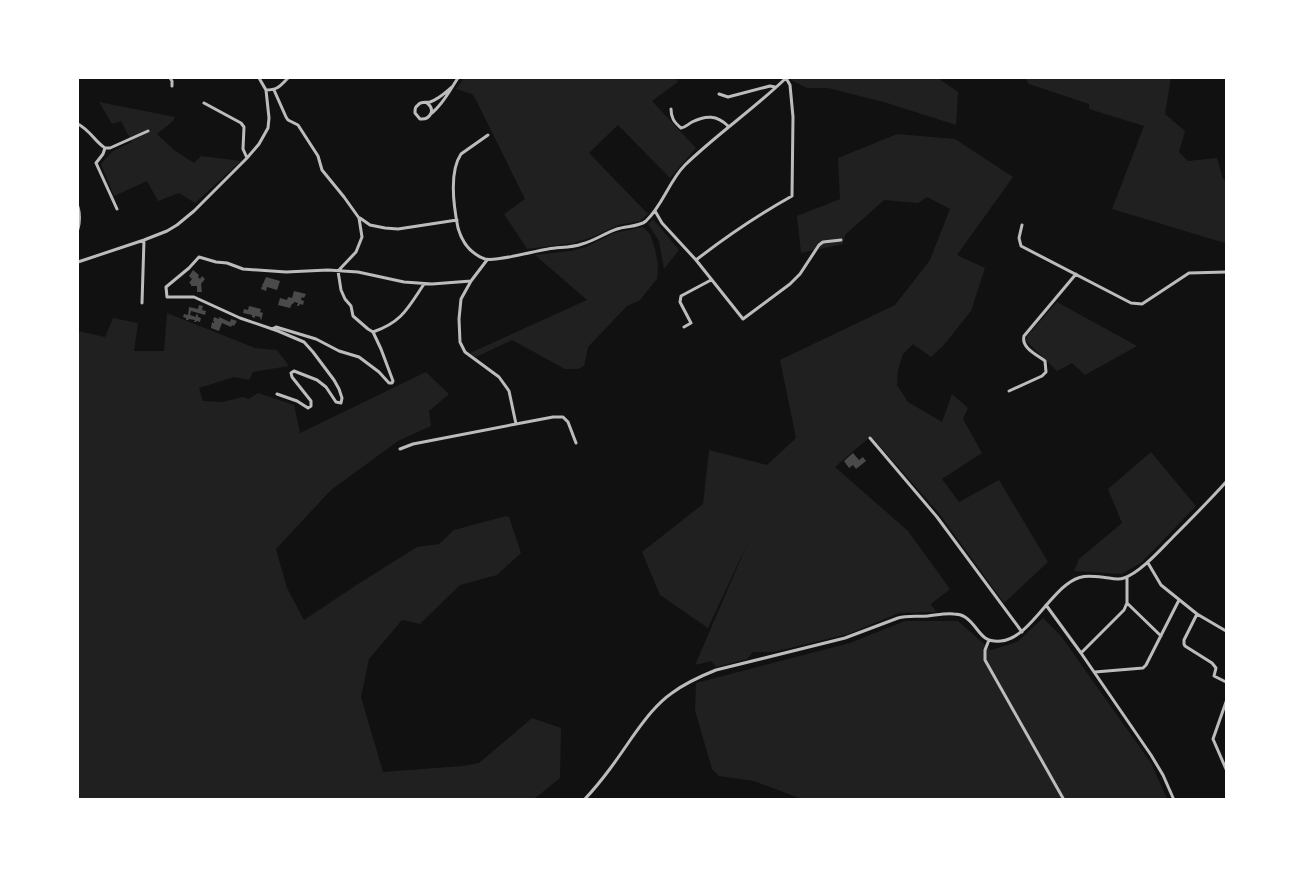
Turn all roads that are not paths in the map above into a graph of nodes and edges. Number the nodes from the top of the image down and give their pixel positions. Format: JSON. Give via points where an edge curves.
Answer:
{"nodes":[{"id":1,"x":170,"y":78,"type":"edge"},
{"id":2,"x":259,"y":78,"type":"edge"},
{"id":3,"x":288,"y":78,"type":"edge"},
{"id":4,"x":458,"y":78,"type":"edge"},
{"id":5,"x":786,"y":78,"type":"edge"},
{"id":6,"x":172,"y":86,"type":"dead end"},
{"id":7,"x":452,"y":87,"type":"junction"},
{"id":8,"x":776,"y":87,"type":"junction"},
{"id":9,"x":266,"y":90,"type":"junction"},
{"id":10,"x":274,"y":90,"type":"junction"},
{"id":11,"x":718,"y":94,"type":"dead end"},
{"id":12,"x":204,"y":103,"type":"dead end"},
{"id":13,"x":427,"y":103,"type":"junction"},
{"id":14,"x":671,"y":109,"type":"dead end"},
{"id":15,"x":432,"y":113,"type":"junction"},
{"id":16,"x":78,"y":124,"type":"edge"},
{"id":17,"x":728,"y":126,"type":"junction"},
{"id":18,"x":148,"y":131,"type":"dead end"},
{"id":19,"x":488,"y":134,"type":"dead end"},
{"id":20,"x":105,"y":148,"type":"junction"},
{"id":21,"x":247,"y":158,"type":"junction"},
{"id":22,"x":78,"y":206,"type":"edge"},
{"id":23,"x":118,"y":209,"type":"dead end"},
{"id":24,"x":654,"y":211,"type":"junction"},
{"id":25,"x":359,"y":218,"type":"junction"},
{"id":26,"x":457,"y":220,"type":"junction"},
{"id":27,"x":1022,"y":225,"type":"dead end"},
{"id":28,"x":78,"y":229,"type":"edge"},
{"id":29,"x":144,"y":240,"type":"junction"},
{"id":30,"x":842,"y":240,"type":"dead end"},
{"id":31,"x":488,"y":259,"type":"junction"},
{"id":32,"x":696,"y":260,"type":"junction"},
{"id":33,"x":78,"y":262,"type":"edge"},
{"id":34,"x":338,"y":271,"type":"junction"},
{"id":35,"x":1226,"y":272,"type":"edge"},
{"id":36,"x":1076,"y":274,"type":"junction"},
{"id":37,"x":712,"y":280,"type":"junction"},
{"id":38,"x":471,"y":281,"type":"junction"},
{"id":39,"x":424,"y":284,"type":"junction"},
{"id":40,"x":142,"y":303,"type":"dead end"},
{"id":41,"x":684,"y":326,"type":"dead end"},
{"id":42,"x":272,"y":329,"type":"junction"},
{"id":43,"x":372,"y":332,"type":"junction"},
{"id":44,"x":1009,"y":391,"type":"dead end"},
{"id":45,"x":278,"y":394,"type":"dead end"},
{"id":46,"x":516,"y":424,"type":"junction"},
{"id":47,"x":870,"y":438,"type":"dead end"},
{"id":48,"x":576,"y":444,"type":"dead end"},
{"id":49,"x":400,"y":449,"type":"dead end"},
{"id":50,"x":1226,"y":482,"type":"edge"},
{"id":51,"x":1148,"y":563,"type":"junction"},
{"id":52,"x":1127,"y":577,"type":"junction"},
{"id":53,"x":1179,"y":600,"type":"junction"},
{"id":54,"x":1127,"y":603,"type":"junction"},
{"id":55,"x":1046,"y":605,"type":"junction"},
{"id":56,"x":1197,"y":614,"type":"junction"},
{"id":57,"x":1226,"y":631,"type":"edge"},
{"id":58,"x":1022,"y":632,"type":"junction"},
{"id":59,"x":1161,"y":636,"type":"junction"},
{"id":60,"x":988,"y":640,"type":"junction"},
{"id":61,"x":1082,"y":653,"type":"junction"},
{"id":62,"x":1095,"y":672,"type":"junction"},
{"id":63,"x":1226,"y":682,"type":"edge"},
{"id":64,"x":1226,"y":702,"type":"edge"},
{"id":65,"x":1225,"y":764,"type":"edge"},
{"id":66,"x":1226,"y":769,"type":"edge"},
{"id":67,"x":584,"y":800,"type":"edge"},
{"id":68,"x":1064,"y":800,"type":"edge"},
{"id":69,"x":1174,"y":800,"type":"edge"}],
"edges":[{"from":1,"to":6,"type":"street"},
{"from":2,"to":9,"type":"street"},
{"from":3,"to":10,"type":"street"},
{"from":4,"to":7,"type":"street"},
{"from":5,"to":8,"type":"street"},
{"from":5,"to":32,"type":"street","via":[[790,85],[793,117],[792,196],[763,212]]},
{"from":7,"to":13,"type":"street","via":[[442,97]]},
{"from":7,"to":15,"type":"street"},
{"from":8,"to":11,"type":"street","via":[[728,97]]},
{"from":8,"to":17,"type":"street"},
{"from":9,"to":10,"type":"street"},
{"from":9,"to":21,"type":"street","via":[[268,128]]},
{"from":10,"to":25,"type":"street","via":[[286,117],[298,125],[318,156],[322,170]]},
{"from":12,"to":21,"type":"street","via":[[241,123]]},
{"from":13,"to":15,"type":"street"},
{"from":13,"to":15,"type":"street","via":[[418,105],[415,113],[425,119]]},
{"from":14,"to":17,"type":"street","via":[[671,118],[681,128],[714,117]]},
{"from":16,"to":20,"type":"street"},
{"from":17,"to":24,"type":"street","via":[[684,166]]},
{"from":18,"to":20,"type":"street"},
{"from":19,"to":26,"type":"street","via":[[458,158],[453,183]]},
{"from":20,"to":23,"type":"street","via":[[96,164]]},
{"from":21,"to":29,"type":"street","via":[[177,225]]},
{"from":22,"to":28,"type":"street"},
{"from":24,"to":31,"type":"street","via":[[644,222],[617,229],[583,244]]},
{"from":24,"to":32,"type":"street"},
{"from":25,"to":26,"type":"street","via":[[391,229]]},
{"from":25,"to":34,"type":"street","via":[[362,237],[359,245]]},
{"from":26,"to":31,"type":"street","via":[[465,245]]},
{"from":27,"to":36,"type":"street","via":[[1021,246]]},
{"from":29,"to":33,"type":"street"},
{"from":29,"to":40,"type":"street"},
{"from":30,"to":37,"type":"street","via":[[819,245],[790,284],[743,319]]},
{"from":31,"to":38,"type":"street"},
{"from":32,"to":37,"type":"street"},
{"from":34,"to":39,"type":"street"},
{"from":34,"to":42,"type":"street","via":[[243,269],[199,257],[166,287],[167,297],[194,297]]},
{"from":34,"to":43,"type":"street","via":[[341,290],[353,316]]},
{"from":35,"to":36,"type":"street","via":[[1189,273],[1142,304]]},
{"from":36,"to":44,"type":"street","via":[[1024,336],[1025,346],[1045,361],[1046,372]]},
{"from":37,"to":41,"type":"street","via":[[681,296],[680,302],[691,323]]},
{"from":38,"to":39,"type":"street"},
{"from":38,"to":46,"type":"street","via":[[460,300],[460,342],[465,352],[499,377],[509,391]]},
{"from":39,"to":43,"type":"street","via":[[399,319]]},
{"from":42,"to":43,"type":"street","via":[[276,327],[301,334],[359,357],[392,383]]},
{"from":42,"to":45,"type":"street","via":[[304,342],[334,380],[342,398],[341,403],[336,402],[317,380],[294,371],[292,377],[311,401],[311,406],[308,408]]},
{"from":46,"to":48,"type":"street","via":[[562,417],[568,422]]},
{"from":46,"to":49,"type":"street"},
{"from":47,"to":58,"type":"street","via":[[937,517]]},
{"from":50,"to":51,"type":"street"},
{"from":51,"to":52,"type":"street"},
{"from":51,"to":53,"type":"street","via":[[1161,584]]},
{"from":52,"to":54,"type":"street"},
{"from":52,"to":55,"type":"street","via":[[1081,576],[1065,585]]},
{"from":53,"to":56,"type":"street"},
{"from":53,"to":59,"type":"street"},
{"from":54,"to":59,"type":"street"},
{"from":54,"to":61,"type":"street"},
{"from":55,"to":58,"type":"street"},
{"from":55,"to":61,"type":"street"},
{"from":56,"to":57,"type":"street"},
{"from":56,"to":63,"type":"street","via":[[1184,644],[1212,663],[1216,668],[1214,676]]},
{"from":58,"to":60,"type":"street","via":[[1009,640]]},
{"from":59,"to":62,"type":"street","via":[[1143,668]]},
{"from":60,"to":67,"type":"street","via":[[960,615],[907,616],[845,638],[710,672],[676,690],[660,703]]},
{"from":60,"to":68,"type":"street","via":[[985,660]]},
{"from":61,"to":62,"type":"street"},
{"from":62,"to":69,"type":"street","via":[[1151,755]]},
{"from":64,"to":65,"type":"street","via":[[1213,739]]},
{"from":65,"to":66,"type":"street"}]}
